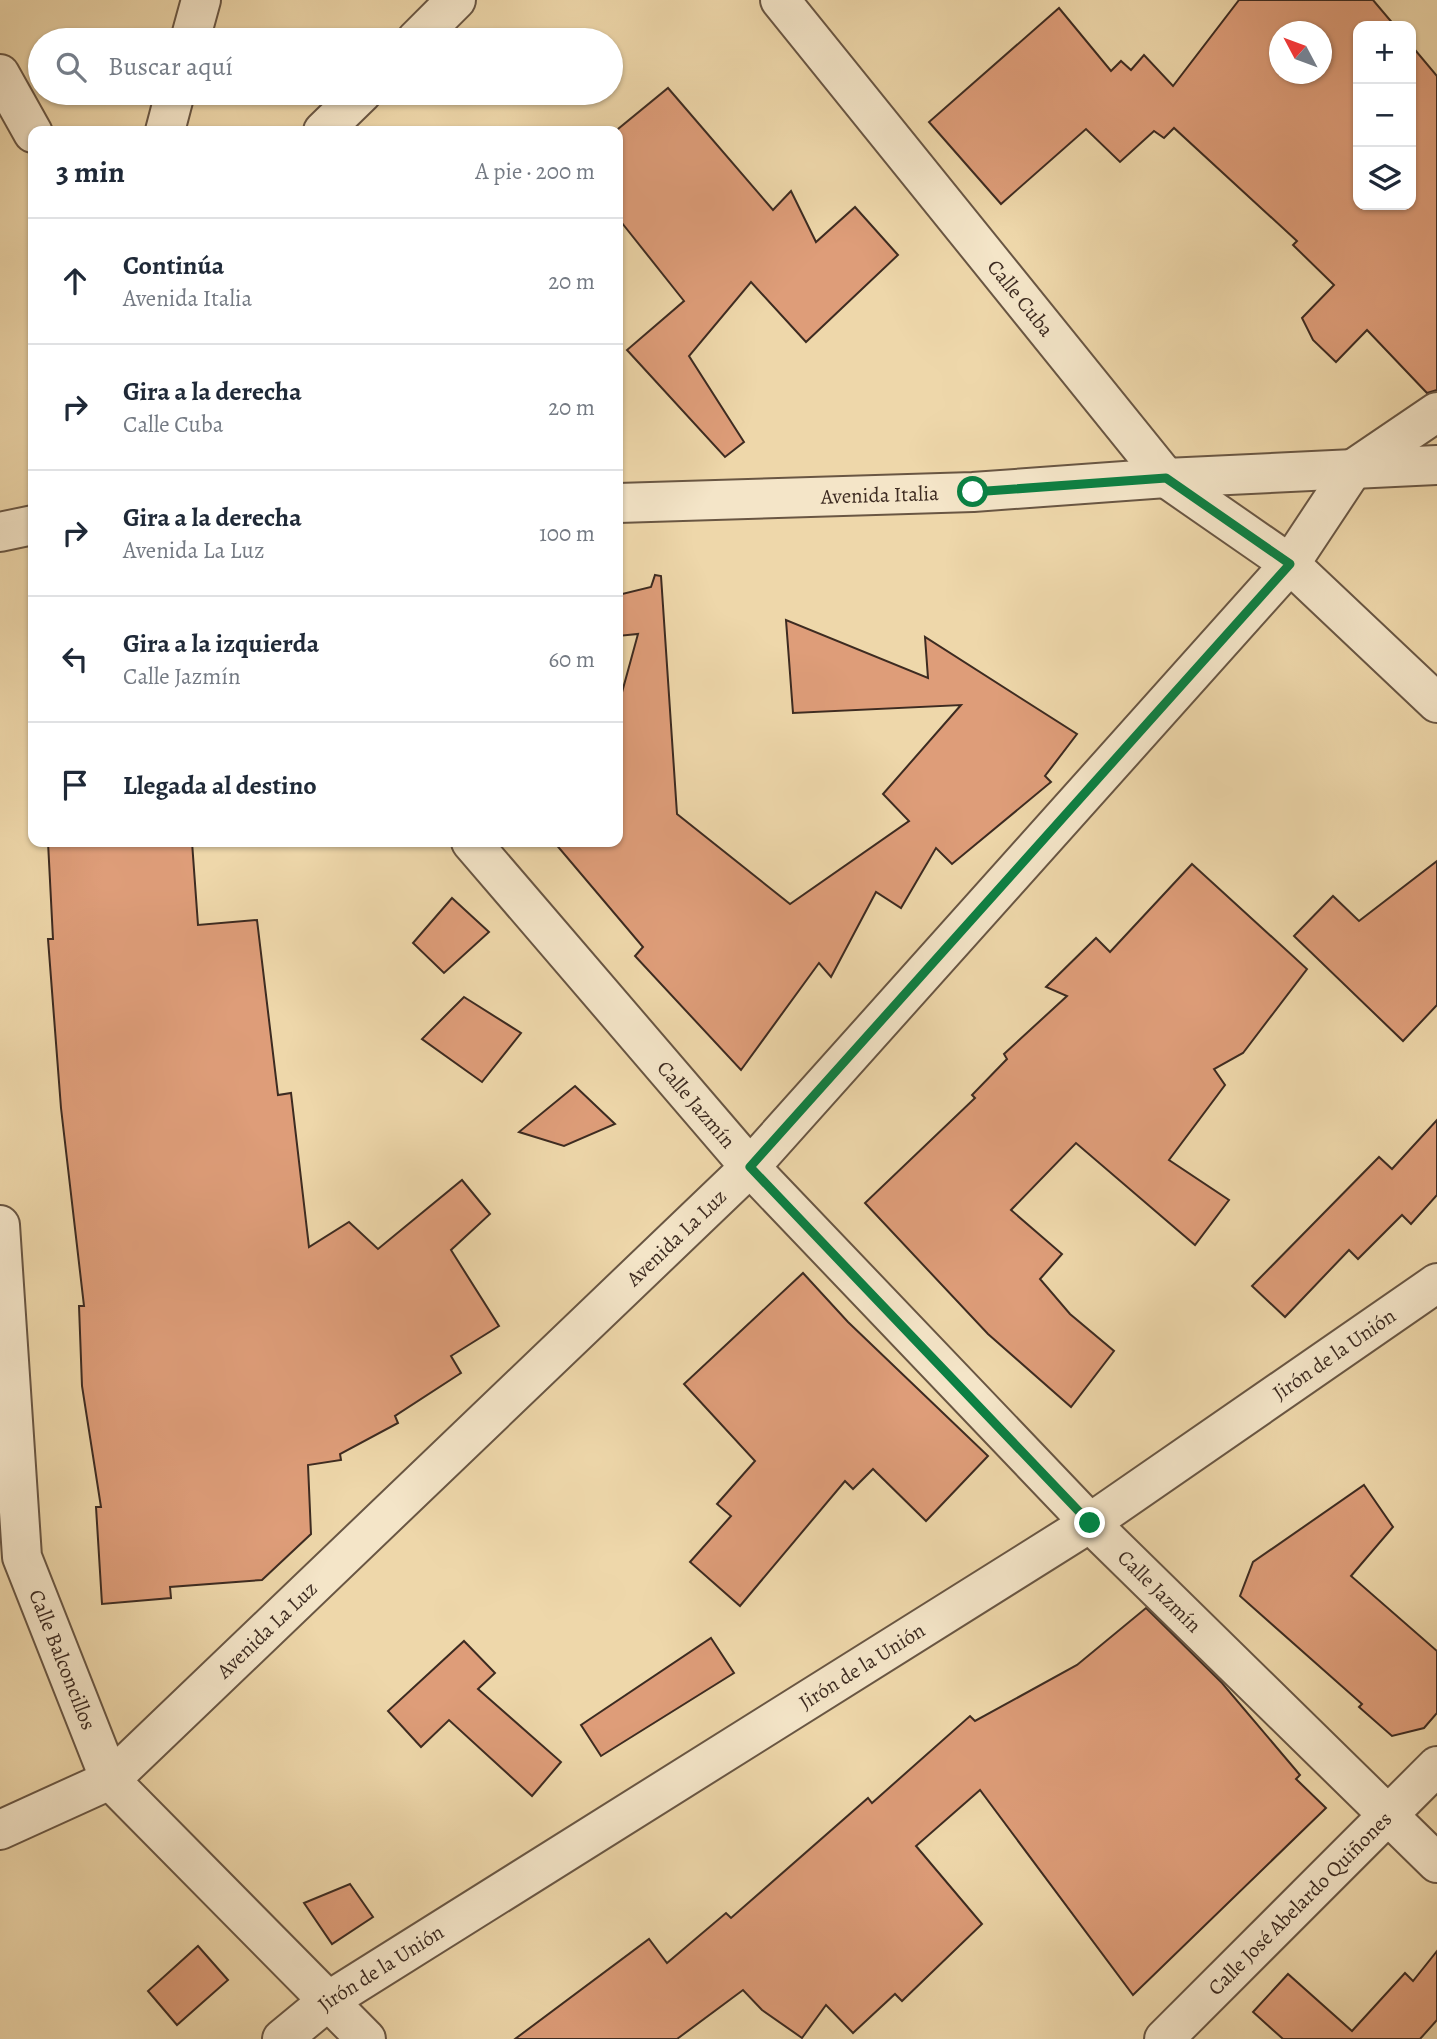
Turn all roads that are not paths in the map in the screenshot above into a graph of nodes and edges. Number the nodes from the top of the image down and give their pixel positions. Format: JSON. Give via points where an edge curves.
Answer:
{"nodes":[{"id":1,"x":201,"y":0,"type":"edge"},
{"id":2,"x":456,"y":0,"type":"edge"},
{"id":3,"x":780,"y":0,"type":"edge"},
{"id":4,"x":193,"y":28,"type":"edge"},
{"id":5,"x":428,"y":28,"type":"edge"},
{"id":6,"x":0,"y":74,"type":"edge"},
{"id":7,"x":172,"y":105,"type":"edge"},
{"id":8,"x":350,"y":105,"type":"edge"},
{"id":9,"x":29,"y":126,"type":"edge"},
{"id":10,"x":166,"y":126,"type":"edge"},
{"id":11,"x":328,"y":126,"type":"edge"},
{"id":12,"x":1437,"y":412,"type":"edge"},
{"id":13,"x":1437,"y":465,"type":"edge"},
{"id":14,"x":1353,"y":469,"type":"junction"},
{"id":15,"x":1166,"y":478,"type":"junction"},
{"id":16,"x":623,"y":503,"type":"edge"},
{"id":17,"x":28,"y":526,"type":"edge"},
{"id":18,"x":0,"y":532,"type":"edge"},
{"id":19,"x":1290,"y":564,"type":"junction"},
{"id":20,"x":1437,"y":703,"type":"edge"},
{"id":21,"x":475,"y":847,"type":"edge"},
{"id":22,"x":750,"y":1167,"type":"junction"},
{"id":23,"x":0,"y":1226,"type":"edge"},
{"id":24,"x":1437,"y":1283,"type":"edge"},
{"id":25,"x":1090,"y":1523,"type":"junction"},
{"id":26,"x":1437,"y":1766,"type":"edge"},
{"id":27,"x":110,"y":1780,"type":"junction"},
{"id":28,"x":1388,"y":1817,"type":"junction"},
{"id":29,"x":0,"y":1830,"type":"edge"},
{"id":30,"x":1437,"y":1863,"type":"edge"},
{"id":31,"x":328,"y":2001,"type":"junction"},
{"id":32,"x":282,"y":2039,"type":"edge"},
{"id":33,"x":366,"y":2039,"type":"edge"},
{"id":34,"x":1164,"y":2039,"type":"edge"}],
"edges":[{"from":1,"to":4,"type":"street"},
{"from":2,"to":5,"type":"street"},
{"from":3,"to":15,"type":"street","name":"Calle Cuba"},
{"from":6,"to":9,"type":"street"},
{"from":7,"to":10,"type":"street"},
{"from":8,"to":11,"type":"street"},
{"from":12,"to":14,"type":"street"},
{"from":13,"to":14,"type":"street","name":"Avenida Italia"},
{"from":14,"to":15,"type":"street","name":"Avenida Italia"},
{"from":14,"to":19,"type":"street","name":"Avenida La Luz"},
{"from":15,"to":16,"type":"street","name":"Avenida Italia","via":[[973,492]]},
{"from":15,"to":19,"type":"street","name":"Calle Cuba"},
{"from":17,"to":18,"type":"street"},
{"from":19,"to":20,"type":"street","name":"Calle Cuba"},
{"from":19,"to":22,"type":"street","name":"Avenida La Luz"},
{"from":21,"to":22,"type":"street","name":"Calle Jazmín"},
{"from":22,"to":25,"type":"street","name":"Calle Jazmín"},
{"from":22,"to":27,"type":"street","name":"Avenida La Luz"},
{"from":23,"to":27,"type":"street","name":"Calle Balconcillos","via":[[22,1557]]},
{"from":24,"to":25,"type":"street","name":"Jirón de la Unión"},
{"from":25,"to":28,"type":"street","name":"Calle Jazmín"},
{"from":25,"to":31,"type":"street","name":"Jirón de la Unión"},
{"from":26,"to":28,"type":"street","name":"Calle José Abelardo Quiñones"},
{"from":27,"to":29,"type":"street","name":"Avenida La Luz"},
{"from":27,"to":31,"type":"street","name":"Calle Balconcillos"},
{"from":28,"to":30,"type":"street","name":"Calle Jazmín"},
{"from":28,"to":34,"type":"street","name":"Calle José Abelardo Quiñones"},
{"from":31,"to":32,"type":"street","name":"Jirón de la Unión"},
{"from":31,"to":33,"type":"street","name":"Calle Balconcillos"}]}
